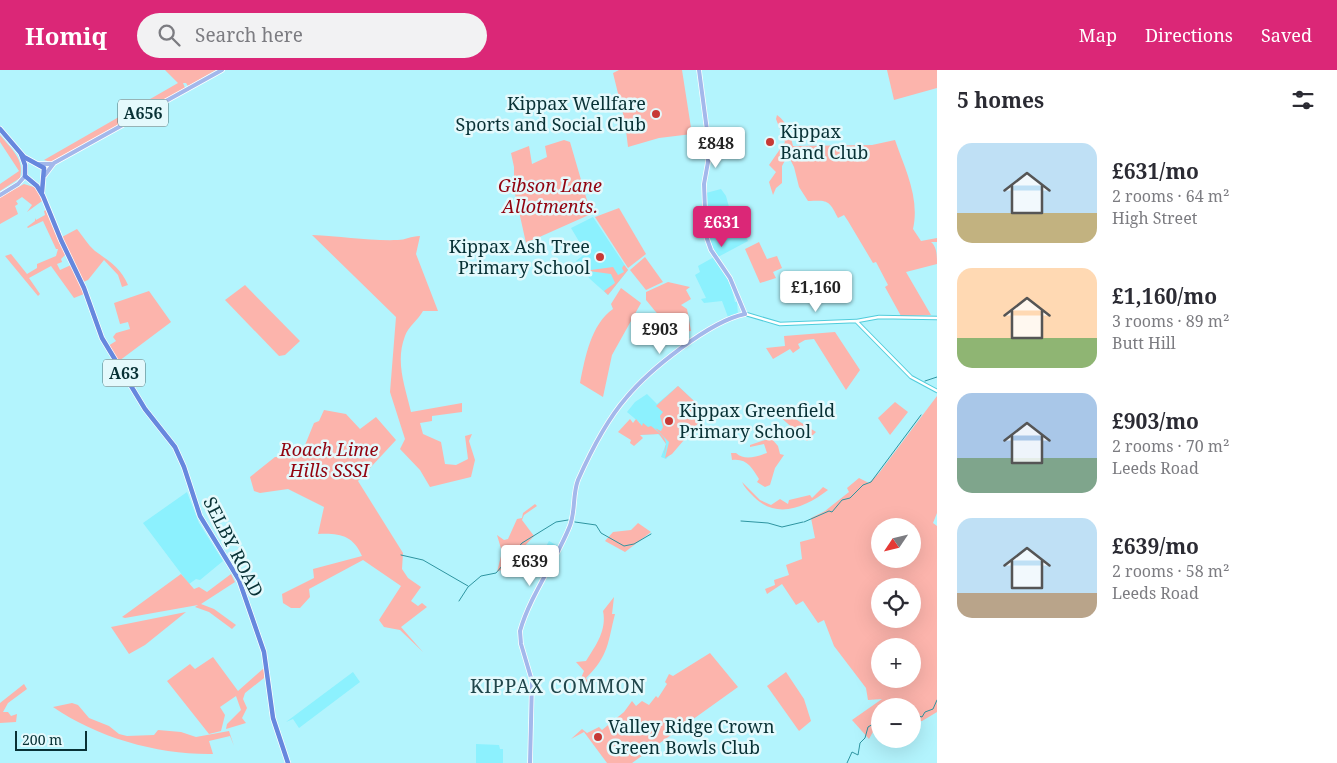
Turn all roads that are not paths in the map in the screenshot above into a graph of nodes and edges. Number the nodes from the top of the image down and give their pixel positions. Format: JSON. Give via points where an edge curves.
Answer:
{"nodes":[{"id":1,"x":222,"y":70,"type":"edge"},
{"id":2,"x":699,"y":70,"type":"edge"},
{"id":3,"x":0,"y":130,"type":"edge"},
{"id":4,"x":21,"y":154,"type":"junction"},
{"id":5,"x":36,"y":163,"type":"junction"},
{"id":6,"x":54,"y":163,"type":"junction"},
{"id":7,"x":26,"y":169,"type":"junction"},
{"id":8,"x":25,"y":176,"type":"junction"},
{"id":9,"x":44,"y":176,"type":"junction"},
{"id":10,"x":32,"y":182,"type":"junction"},
{"id":11,"x":15,"y":186,"type":"junction"},
{"id":12,"x":0,"y":195,"type":"edge"},
{"id":13,"x":43,"y":196,"type":"junction"},
{"id":14,"x":743,"y":313,"type":"junction"},
{"id":15,"x":937,"y":318,"type":"edge"},
{"id":16,"x":857,"y":321,"type":"junction"},
{"id":17,"x":937,"y":391,"type":"edge"},
{"id":18,"x":288,"y":763,"type":"edge"},
{"id":19,"x":530,"y":763,"type":"edge"}],
"edges":[{"from":1,"to":6,"type":"main road","number":"A656"},
{"from":2,"to":14,"type":"main road","via":[[707,121],[706,236],[711,250],[730,278]]},
{"from":3,"to":4,"type":"highway"},
{"from":4,"to":5,"type":"highway"},
{"from":4,"to":7,"type":"highway"},
{"from":5,"to":6,"type":"main road","number":"A656"},
{"from":5,"to":7,"type":"highway"},
{"from":5,"to":9,"type":"highway","via":[[44,168]]},
{"from":6,"to":9,"type":"main road","number":"A656"},
{"from":7,"to":8,"type":"highway"},
{"from":8,"to":10,"type":"highway"},
{"from":8,"to":11,"type":"main road"},
{"from":9,"to":10,"type":"highway"},
{"from":9,"to":13,"type":"highway","name":"SELBY ROAD","number":"A63"},
{"from":10,"to":11,"type":"main road"},
{"from":10,"to":13,"type":"highway","name":"SELBY ROAD","number":"A63"},
{"from":11,"to":12,"type":"main road"},
{"from":13,"to":18,"type":"highway","name":"SELBY ROAD","number":"A63","via":[[84,288],[102,338],[145,409],[174,447],[200,516],[239,580],[263,646],[273,718]]},
{"from":14,"to":16,"type":"street","via":[[772,324]]},
{"from":14,"to":19,"type":"main road","via":[[697,337],[629,394],[601,436],[579,478],[570,526],[520,631],[532,681]]},
{"from":15,"to":16,"type":"street","via":[[879,317]]},
{"from":16,"to":17,"type":"street","via":[[911,377]]}]}
